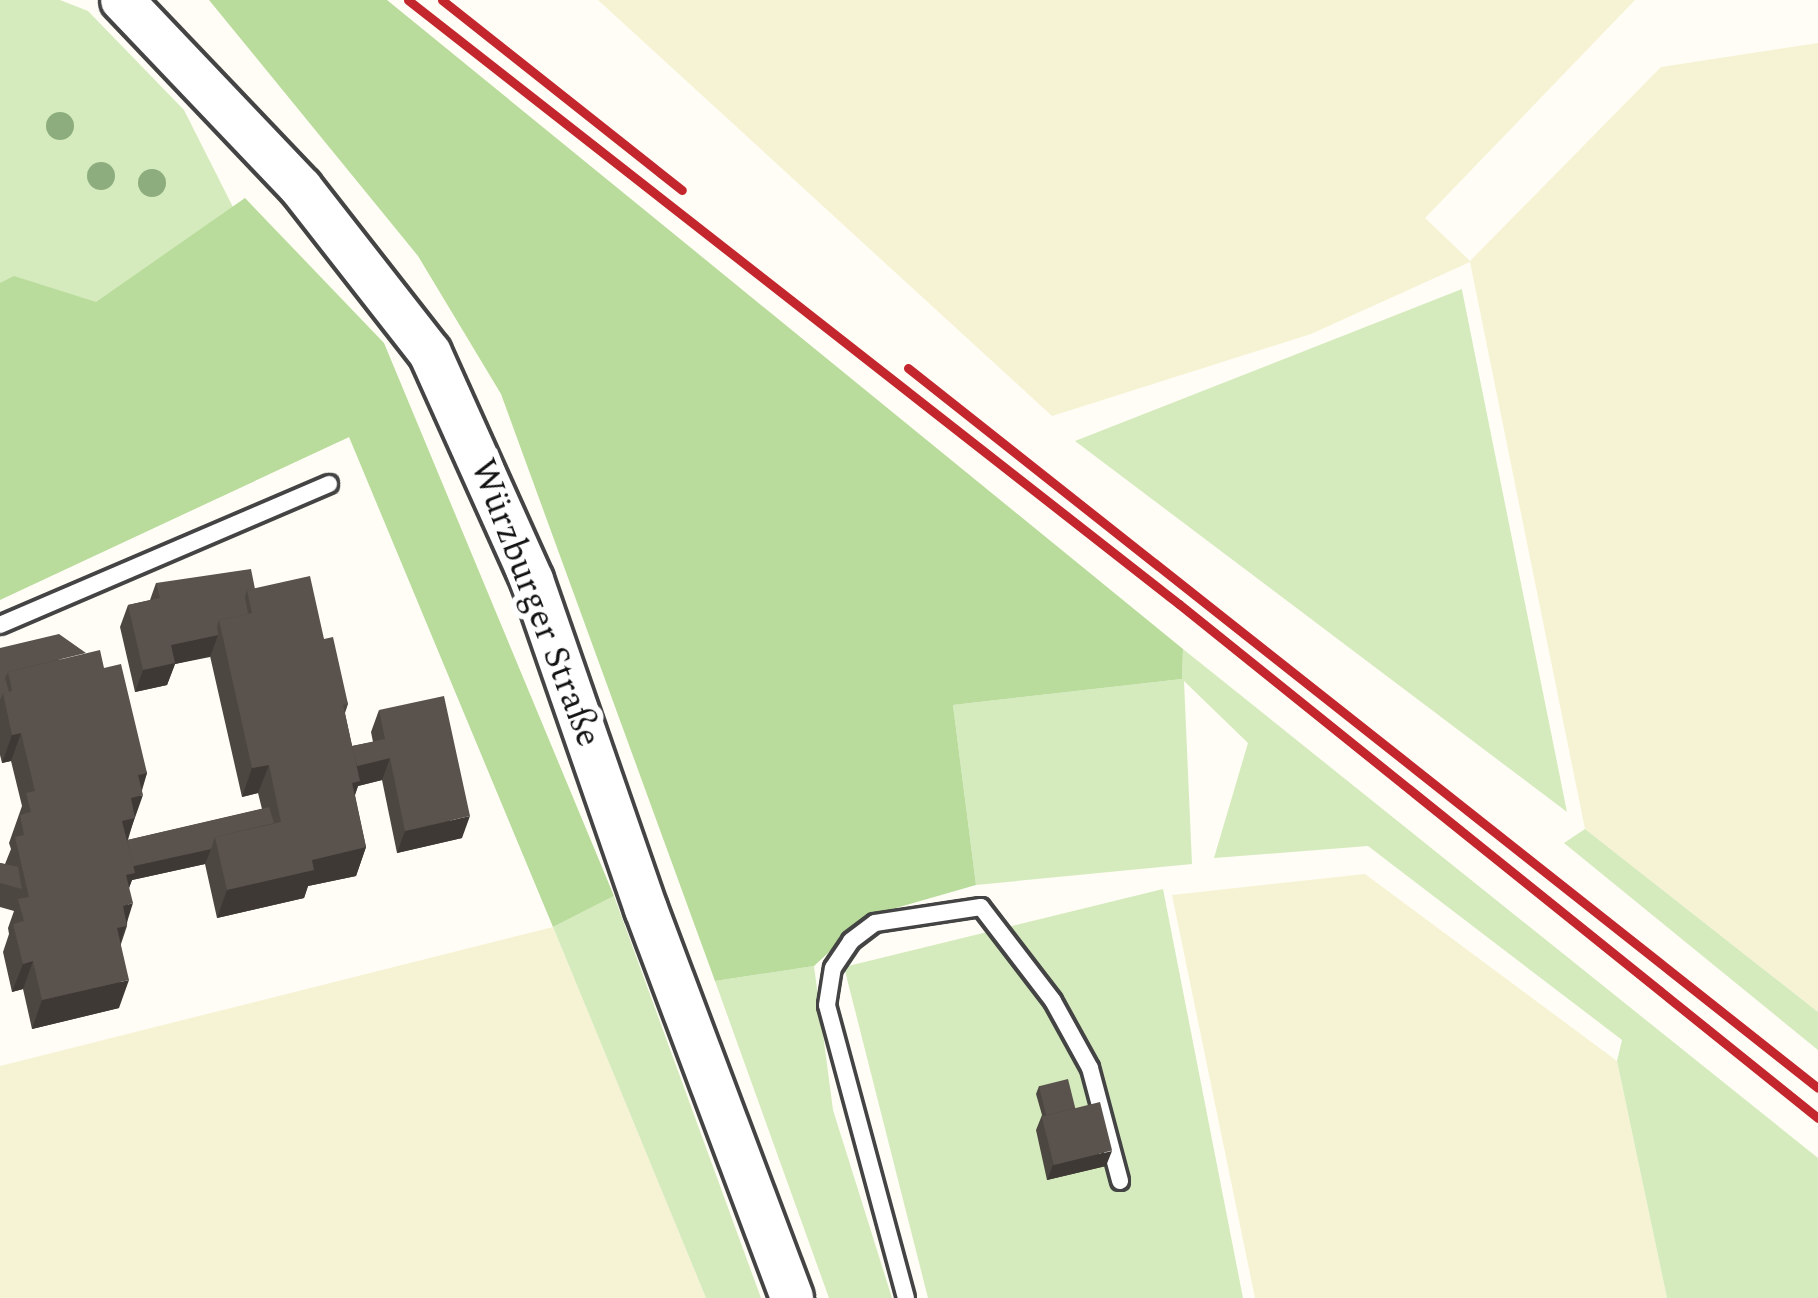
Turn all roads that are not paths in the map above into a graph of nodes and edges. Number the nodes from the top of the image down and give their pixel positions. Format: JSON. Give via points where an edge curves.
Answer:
{"nodes":[{"id":1,"x":122,"y":0,"type":"edge"},
{"id":2,"x":329,"y":484,"type":"dead end"},
{"id":3,"x":0,"y":625,"type":"edge"},
{"id":4,"x":1120,"y":1181,"type":"dead end"},
{"id":5,"x":791,"y":1298,"type":"edge"},
{"id":6,"x":906,"y":1298,"type":"edge"}],
"edges":[{"from":1,"to":5,"type":"street","name":"Würzburger Straße","via":[[301,188],[430,353],[532,580]]},
{"from":2,"to":3,"type":"lane"},
{"from":4,"to":6,"type":"lane","via":[[1090,1068],[1053,1001],[981,907],[874,923],[833,968],[827,1004]]}]}
